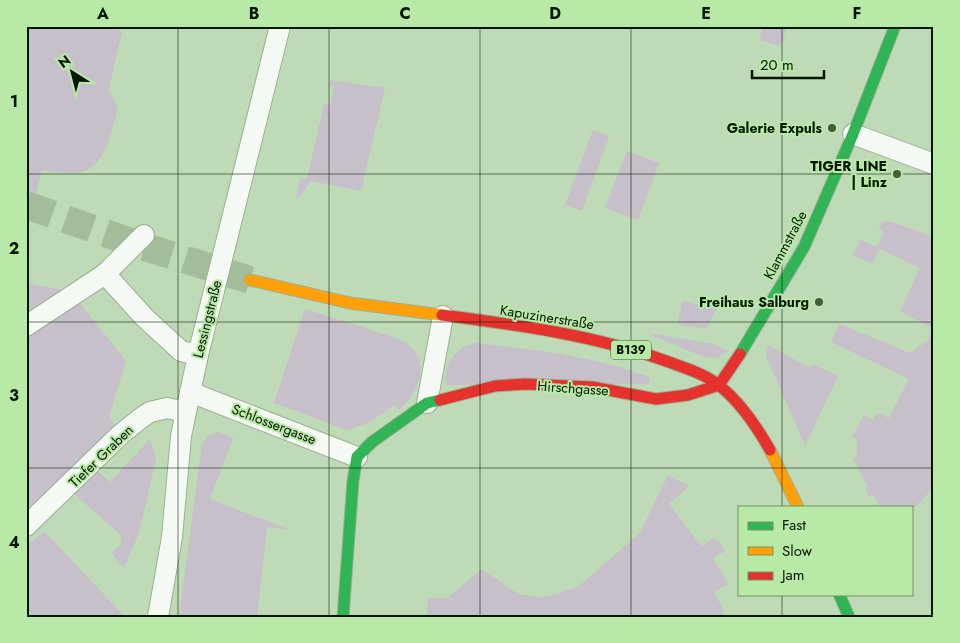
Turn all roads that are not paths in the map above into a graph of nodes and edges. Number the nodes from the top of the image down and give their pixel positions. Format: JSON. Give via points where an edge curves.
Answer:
{"nodes":[{"id":1,"x":280,"y":26,"type":"edge"},
{"id":2,"x":895,"y":26,"type":"edge"},
{"id":3,"x":853,"y":134,"type":"junction"},
{"id":4,"x":934,"y":164,"type":"edge"},
{"id":5,"x":144,"y":236,"type":"dead end"},
{"id":6,"x":105,"y":274,"type":"junction"},
{"id":7,"x":250,"y":280,"type":"tunnel mouth"},
{"id":8,"x":443,"y":316,"type":"junction"},
{"id":9,"x":26,"y":326,"type":"edge"},
{"id":10,"x":198,"y":355,"type":"junction"},
{"id":11,"x":719,"y":385,"type":"junction"},
{"id":12,"x":188,"y":402,"type":"junction"},
{"id":13,"x":427,"y":403,"type":"junction"},
{"id":14,"x":357,"y":457,"type":"junction"},
{"id":15,"x":797,"y":506,"type":"edge"},
{"id":16,"x":26,"y":526,"type":"edge"},
{"id":17,"x":840,"y":596,"type":"edge"},
{"id":18,"x":158,"y":617,"type":"edge"},
{"id":19,"x":343,"y":617,"type":"edge"},
{"id":20,"x":849,"y":617,"type":"edge"}],
"edges":[{"from":1,"to":10,"type":"street","name":"Lessingstraße"},
{"from":2,"to":3,"type":"street","name":"Klammstraße"},
{"from":3,"to":4,"type":"street"},
{"from":3,"to":11,"type":"street","name":"Klammstraße","via":[[804,247]]},
{"from":5,"to":6,"type":"street"},
{"from":6,"to":9,"type":"street"},
{"from":6,"to":10,"type":"street","via":[[181,351]]},
{"from":7,"to":8,"type":"street","name":"Kapuzinerstraße","number":"B139","via":[[329,298]]},
{"from":8,"to":11,"type":"street","name":"Kapuzinerstraße","number":"B139","via":[[589,338],[653,355]]},
{"from":8,"to":13,"type":"street"},
{"from":10,"to":12,"type":"street","name":"Lessingstraße"},
{"from":11,"to":13,"type":"street","name":"Hirschgasse","via":[[688,395],[656,399],[592,387],[525,384],[496,386]]},
{"from":11,"to":15,"type":"street","name":"Kapuzinerstraße","number":"B139","via":[[743,408],[763,438]]},
{"from":12,"to":14,"type":"street","name":"Schlossergasse"},
{"from":12,"to":16,"type":"street","name":"Tiefer Graben","via":[[150,412],[141,418]]},
{"from":12,"to":18,"type":"street","name":"Lessingstraße","via":[[172,537]]},
{"from":13,"to":14,"type":"street","name":"Hirschgasse","via":[[372,442]]},
{"from":14,"to":19,"type":"street"},
{"from":17,"to":20,"type":"street"}]}
